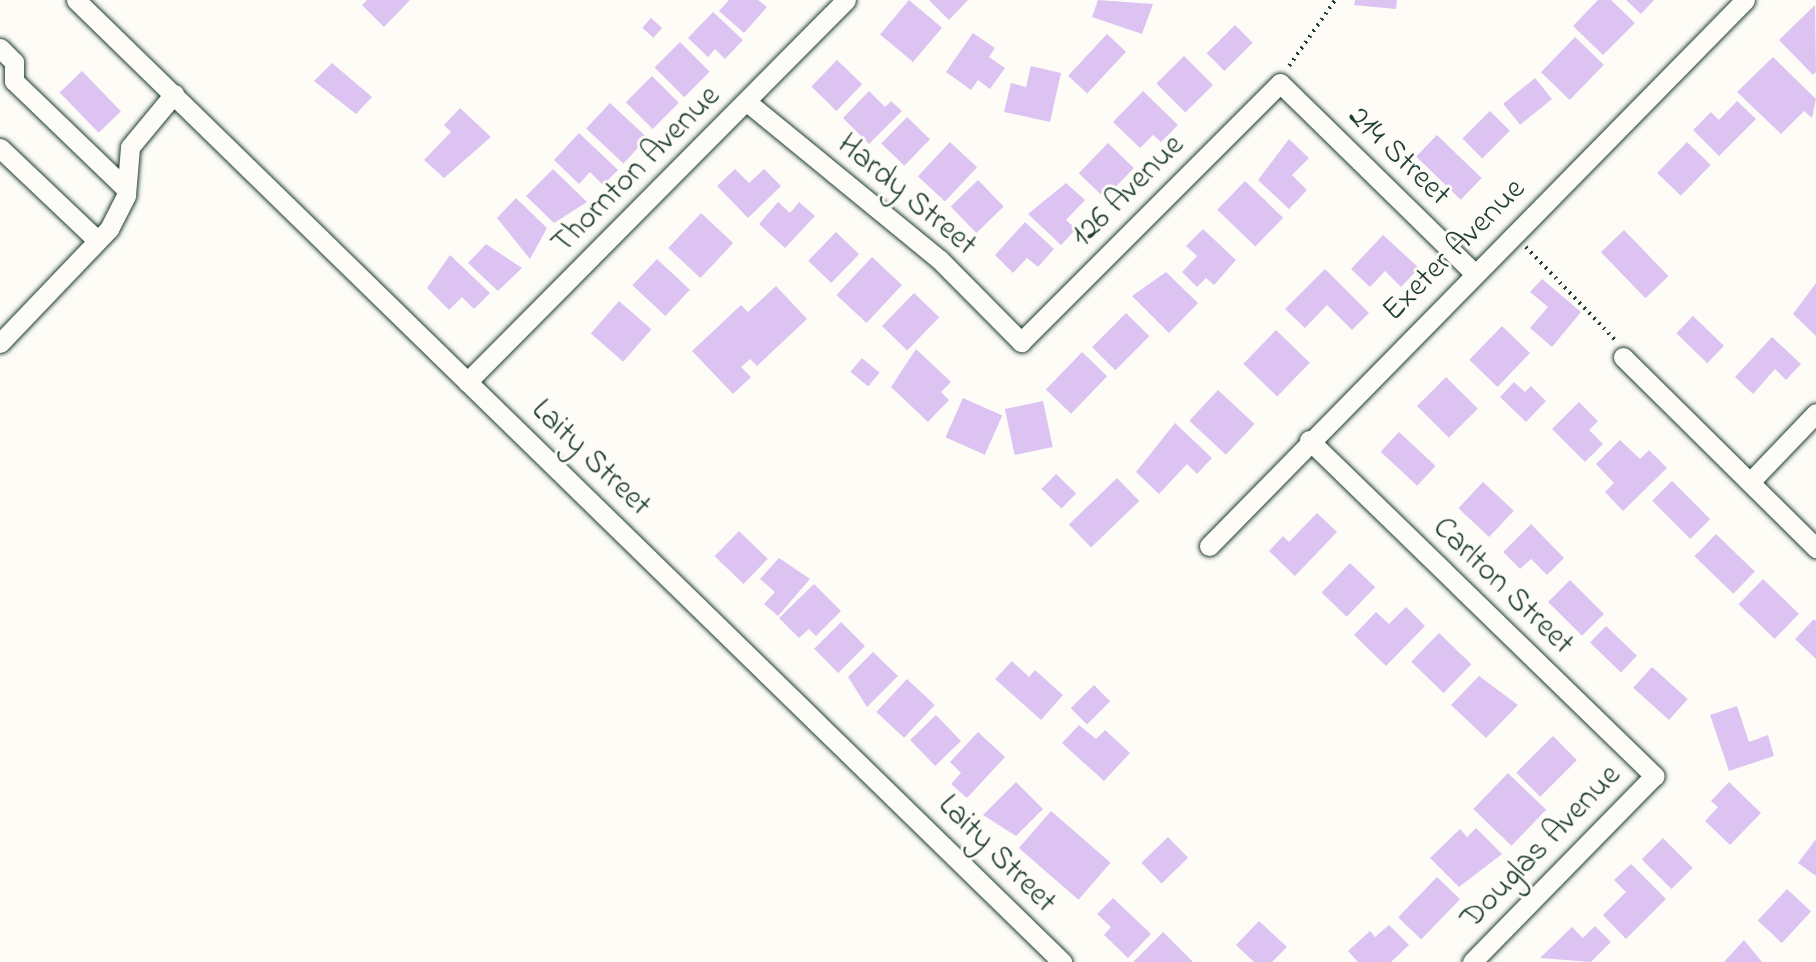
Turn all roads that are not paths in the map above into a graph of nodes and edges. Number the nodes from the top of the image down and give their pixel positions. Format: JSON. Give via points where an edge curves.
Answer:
{"nodes":[{"id":1,"x":76,"y":0,"type":"edge"},
{"id":2,"x":846,"y":0,"type":"edge"},
{"id":3,"x":1745,"y":0,"type":"edge"},
{"id":4,"x":0,"y":48,"type":"edge"},
{"id":5,"x":14,"y":62,"type":"junction"},
{"id":6,"x":0,"y":77,"type":"edge"},
{"id":7,"x":1280,"y":83,"type":"joint"},
{"id":8,"x":174,"y":94,"type":"junction"},
{"id":9,"x":747,"y":102,"type":"junction"},
{"id":10,"x":0,"y":148,"type":"edge"},
{"id":11,"x":125,"y":188,"type":"junction"},
{"id":12,"x":97,"y":240,"type":"junction"},
{"id":13,"x":1475,"y":274,"type":"junction"},
{"id":14,"x":1021,"y":342,"type":"joint"},
{"id":15,"x":0,"y":343,"type":"edge"},
{"id":16,"x":1623,"y":358,"type":"road end"},
{"id":17,"x":467,"y":382,"type":"junction"},
{"id":18,"x":1816,"y":413,"type":"edge"},
{"id":19,"x":1309,"y":440,"type":"junction"},
{"id":20,"x":1750,"y":482,"type":"junction"},
{"id":21,"x":1209,"y":546,"type":"dead end"},
{"id":22,"x":1816,"y":548,"type":"edge"},
{"id":23,"x":1654,"y":776,"type":"joint"},
{"id":24,"x":1062,"y":962,"type":"edge"},
{"id":25,"x":1472,"y":962,"type":"edge"}],
"edges":[{"from":1,"to":8,"type":"street","name":"Laity Street"},
{"from":2,"to":9,"type":"street","name":"Thornton Avenue"},
{"from":3,"to":13,"type":"street","name":"Exeter Avenue"},
{"from":4,"to":5,"type":"street"},
{"from":5,"to":6,"type":"street"},
{"from":5,"to":11,"type":"street","via":[[15,81]]},
{"from":7,"to":13,"type":"street","name":"214 Street"},
{"from":7,"to":14,"type":"street","name":"126 Avenue"},
{"from":8,"to":11,"type":"street","via":[[130,146]]},
{"from":8,"to":17,"type":"street","name":"Laity Street"},
{"from":9,"to":14,"type":"street","name":"Hardy Street","via":[[939,259]]},
{"from":9,"to":17,"type":"street","name":"Thornton Avenue"},
{"from":10,"to":12,"type":"street"},
{"from":11,"to":12,"type":"street"},
{"from":12,"to":15,"type":"street"},
{"from":13,"to":19,"type":"street","name":"Exeter Avenue"},
{"from":16,"to":20,"type":"street"},
{"from":17,"to":24,"type":"street","name":"Laity Street"},
{"from":18,"to":20,"type":"street"},
{"from":19,"to":21,"type":"street","name":"Exeter Avenue"},
{"from":19,"to":23,"type":"street","name":"Carlton Street"},
{"from":20,"to":22,"type":"street"},
{"from":23,"to":25,"type":"street","name":"Douglas Avenue"}]}
